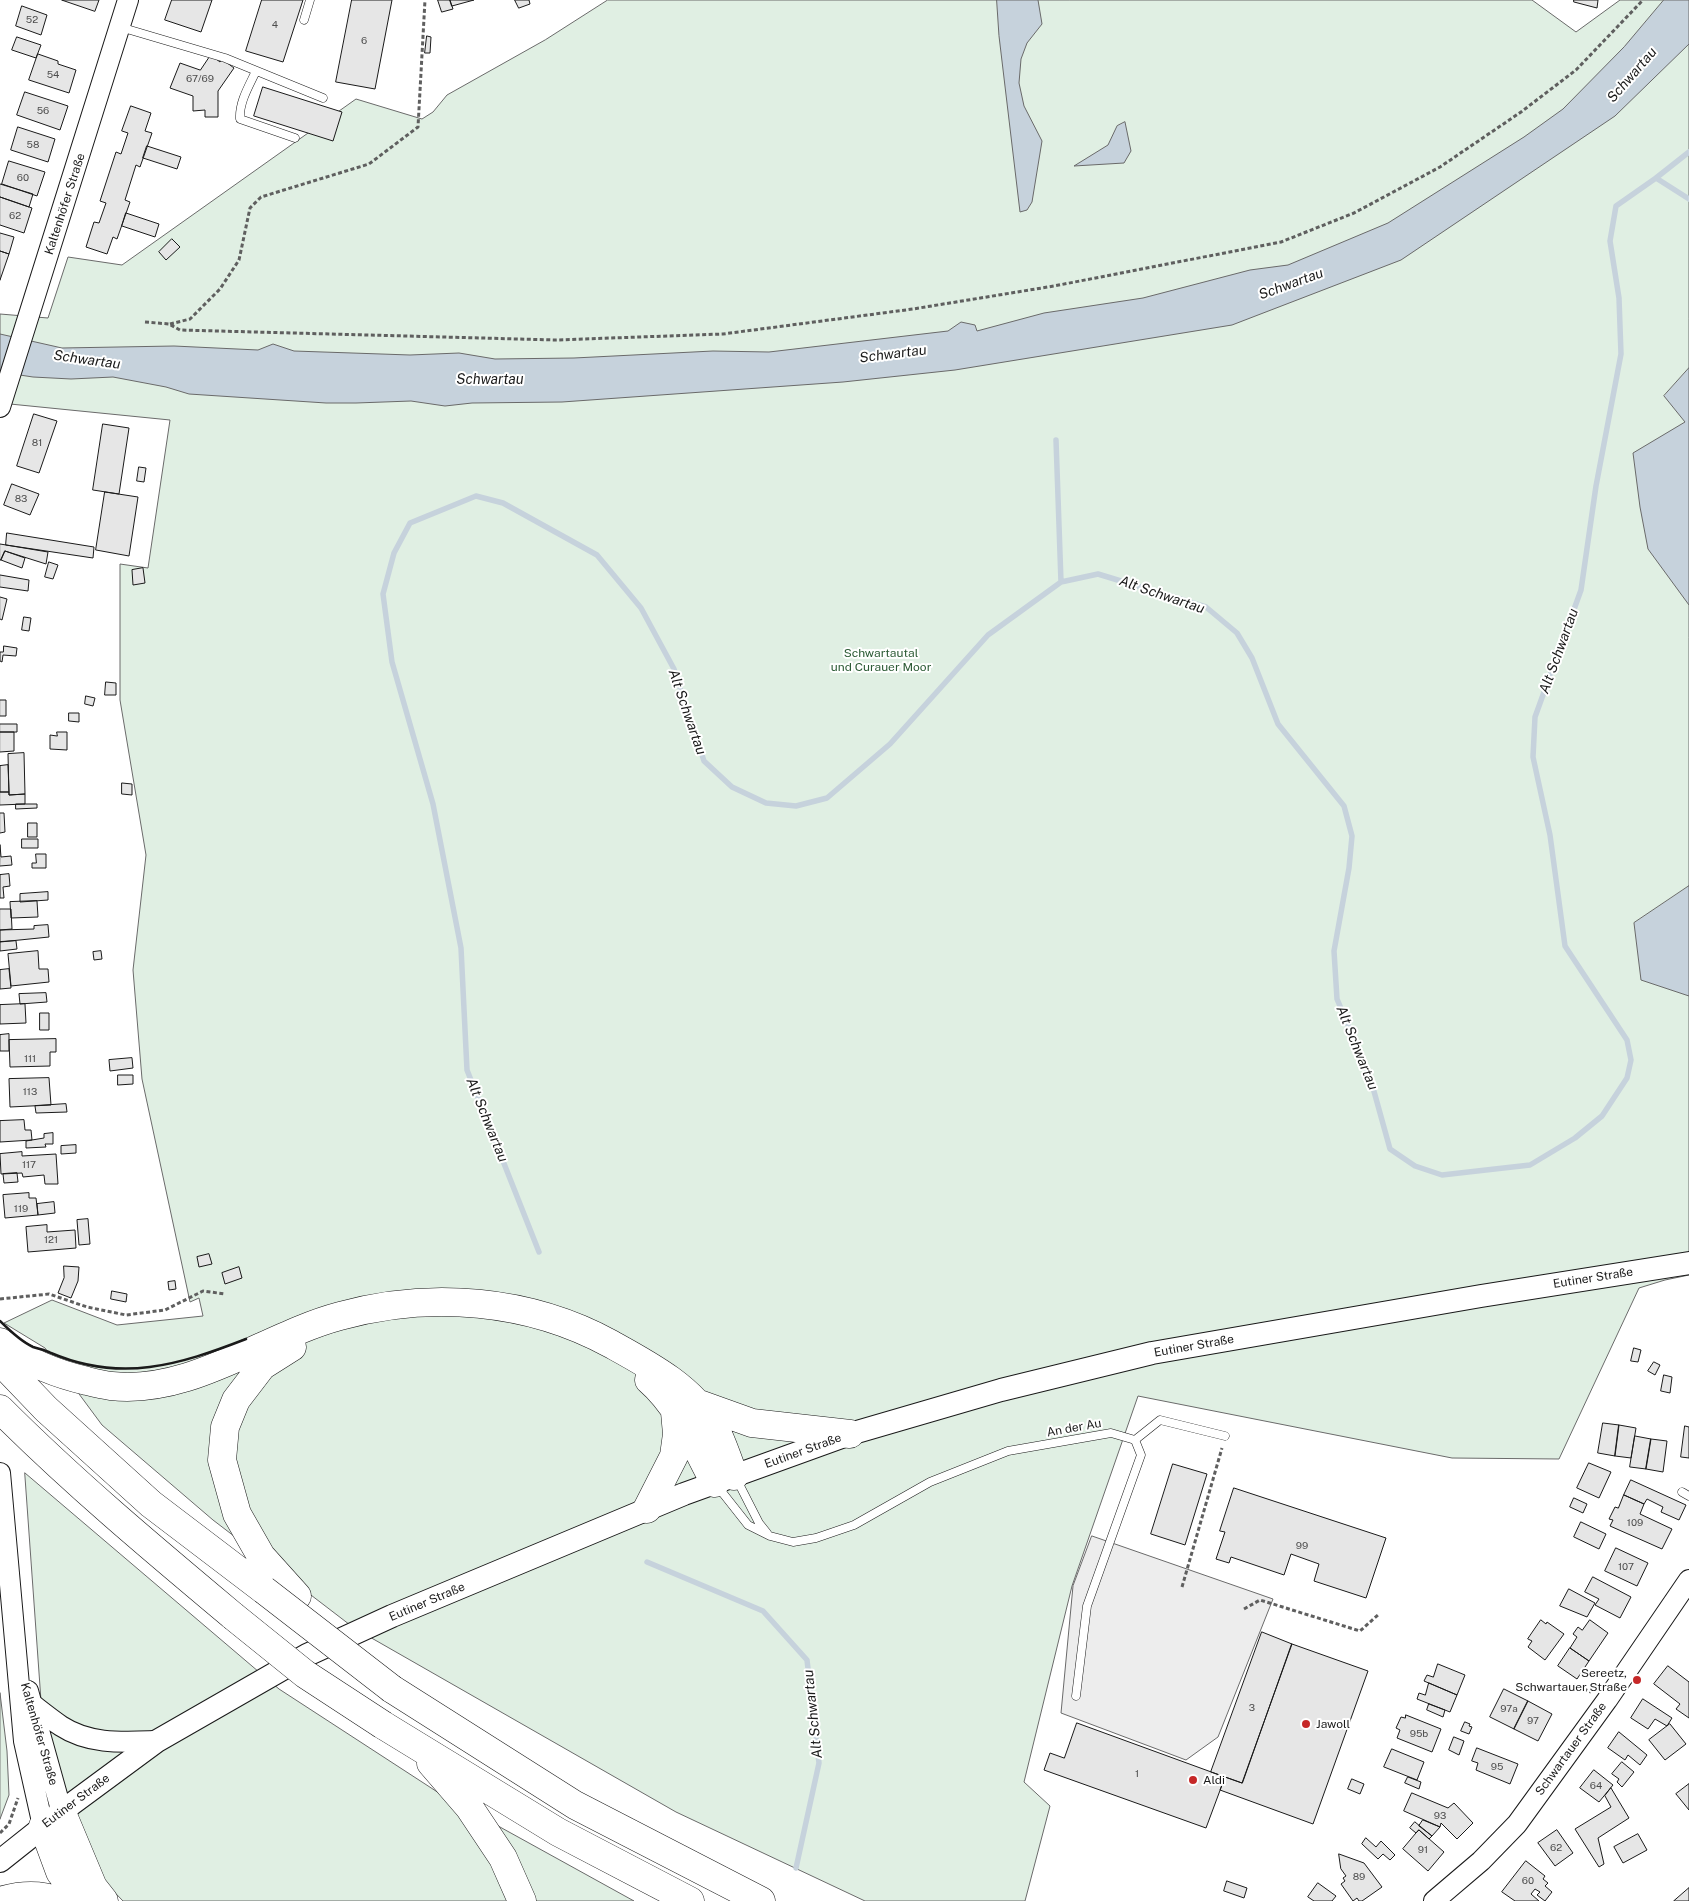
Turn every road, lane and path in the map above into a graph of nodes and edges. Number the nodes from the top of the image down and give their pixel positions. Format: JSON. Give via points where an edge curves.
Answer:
{"nodes":[{"id":1,"x":128,"y":0,"type":"edge"},
{"id":2,"x":310,"y":0,"type":"edge"},
{"id":3,"x":425,"y":0,"type":"edge"},
{"id":4,"x":1643,"y":0,"type":"edge"},
{"id":5,"x":304,"y":20,"type":"dead end"},
{"id":6,"x":120,"y":27,"type":"junction"},
{"id":7,"x":256,"y":71,"type":"junction"},
{"id":8,"x":323,"y":98,"type":"dead end"},
{"id":9,"x":295,"y":138,"type":"dead end"},
{"id":10,"x":145,"y":322,"type":"dead end"},
{"id":11,"x":170,"y":324,"type":"junction"},
{"id":12,"x":0,"y":407,"type":"edge"},
{"id":13,"x":1689,"y":1263,"type":"edge"},
{"id":14,"x":226,"y":1294,"type":"dead end"},
{"id":15,"x":0,"y":1300,"type":"edge"},
{"id":16,"x":0,"y":1342,"type":"edge"},
{"id":17,"x":0,"y":1361,"type":"edge"},
{"id":18,"x":686,"y":1406,"type":"junction"},
{"id":19,"x":0,"y":1409,"type":"edge"},
{"id":20,"x":850,"y":1434,"type":"junction"},
{"id":21,"x":1225,"y":1436,"type":"joint"},
{"id":22,"x":1135,"y":1440,"type":"junction"},
{"id":23,"x":0,"y":1473,"type":"edge"},
{"id":24,"x":724,"y":1480,"type":"junction"},
{"id":25,"x":647,"y":1509,"type":"junction"},
{"id":26,"x":770,"y":1536,"type":"junction"},
{"id":27,"x":1689,"y":1580,"type":"edge"},
{"id":28,"x":1182,"y":1587,"type":"dead end"},
{"id":29,"x":1244,"y":1609,"type":"dead end"},
{"id":30,"x":1379,"y":1614,"type":"dead end"},
{"id":31,"x":16,"y":1656,"type":"junction"},
{"id":32,"x":396,"y":1682,"type":"junction"},
{"id":33,"x":1559,"y":1690,"type":"dead end"},
{"id":34,"x":1076,"y":1696,"type":"dead end"},
{"id":35,"x":1607,"y":1700,"type":"junction"},
{"id":36,"x":33,"y":1705,"type":"junction"},
{"id":37,"x":157,"y":1741,"type":"junction"},
{"id":38,"x":413,"y":1743,"type":"junction"},
{"id":39,"x":52,"y":1819,"type":"junction"},
{"id":40,"x":0,"y":1861,"type":"edge"},
{"id":41,"x":0,"y":1901,"type":"edge"},
{"id":42,"x":59,"y":1901,"type":"edge"},
{"id":43,"x":81,"y":1901,"type":"edge"},
{"id":44,"x":104,"y":1901,"type":"edge"},
{"id":45,"x":522,"y":1901,"type":"edge"},
{"id":46,"x":690,"y":1901,"type":"edge"},
{"id":47,"x":761,"y":1901,"type":"edge"},
{"id":48,"x":1434,"y":1901,"type":"edge"}],
"edges":[{"from":1,"to":6,"type":"street","name":"Kaltenhöfer Straße"},
{"from":2,"to":5,"type":"lane"},
{"from":3,"to":11,"type":"path","via":[[418,127],[369,164],[261,197],[250,208],[239,260],[220,289],[190,319]]},
{"from":4,"to":11,"type":"path","via":[[1576,70],[1440,167],[1354,213],[1281,242],[913,310],[723,334],[556,340],[180,330]]},
{"from":6,"to":7,"type":"lane","via":[[225,58]]},
{"from":6,"to":12,"type":"street","name":"Kaltenhöfer Straße"},
{"from":7,"to":8,"type":"lane"},
{"from":7,"to":9,"type":"lane","via":[[245,92],[240,119]]},
{"from":10,"to":11,"type":"path"},
{"from":13,"to":20,"type":"main road","name":"Eutiner Straße","via":[[1152,1353],[1001,1390]]},
{"from":14,"to":15,"type":"path","via":[[203,1291],[164,1310],[126,1315],[87,1307],[49,1294]]},
{"from":16,"to":18,"type":"highway","via":[[61,1375],[112,1386],[146,1386],[188,1377],[338,1316],[383,1305],[440,1301],[506,1307],[554,1319],[588,1332],[674,1383]]},
{"from":17,"to":32,"type":"highway","bridge":true,"via":[[46,1409],[151,1504],[264,1590]]},
{"from":18,"to":20,"type":"highway","via":[[752,1423]]},
{"from":18,"to":24,"type":"highway","via":[[714,1427]]},
{"from":18,"to":25,"type":"highway","via":[[674,1456]]},
{"from":18,"to":32,"type":"highway","via":[[640,1372],[596,1349],[547,1328],[497,1316],[432,1312],[368,1318],[330,1329],[287,1349],[262,1366],[236,1400],[225,1427],[222,1460],[238,1514],[261,1556],[297,1596]]},
{"from":19,"to":38,"type":"highway","bridge":true,"via":[[132,1532],[233,1616],[305,1674]]},
{"from":20,"to":24,"type":"main road","name":"Eutiner Straße"},
{"from":21,"to":22,"type":"lane","via":[[1160,1420]]},
{"from":21,"to":28,"type":"path"},
{"from":22,"to":26,"type":"lane","name":"An der Au","via":[[1111,1433],[1008,1451],[930,1482],[854,1525],[793,1542]]},
{"from":22,"to":34,"type":"lane","via":[[1141,1455],[1087,1606]]},
{"from":23,"to":31,"type":"street","name":"Kaltenhöfer Straße"},
{"from":24,"to":25,"type":"main road","name":"Eutiner Straße"},
{"from":24,"to":26,"type":"lane"},
{"from":24,"to":26,"type":"lane","name":"An der Au","via":[[748,1525]]},
{"from":25,"to":37,"type":"main road","name":"Eutiner Straße","via":[[392,1616],[307,1656]]},
{"from":27,"to":35,"type":"street","name":"Schwartauer Straße"},
{"from":29,"to":30,"type":"path","via":[[1260,1600],[1360,1631]]},
{"from":31,"to":36,"type":"street","name":"Kaltenhöfer Straße"},
{"from":31,"to":39,"type":"street","name":"Kaltenhöfer Straße","via":[[24,1741]]},
{"from":32,"to":47,"type":"highway","via":[[452,1727],[575,1805]]},
{"from":33,"to":35,"type":"path","via":[[1574,1685]]},
{"from":35,"to":48,"type":"street","name":"Schwartauer Straße","via":[[1517,1824],[1481,1861]]},
{"from":36,"to":37,"type":"street","via":[[63,1727],[85,1738],[114,1742]]},
{"from":36,"to":39,"type":"street","name":"Kaltenhöfer Straße"},
{"from":37,"to":39,"type":"main road","name":"Eutiner Straße"},
{"from":38,"to":45,"type":"highway","via":[[469,1807],[503,1858]]},
{"from":38,"to":46,"type":"highway","via":[[558,1832]]},
{"from":39,"to":40,"type":"main road","name":"Eutiner Straße"},
{"from":39,"to":43,"type":"highway","via":[[60,1872]]},
{"from":39,"to":44,"type":"highway"},
{"from":41,"to":42,"type":"highway","via":[[12,1897],[46,1896]]}]}
